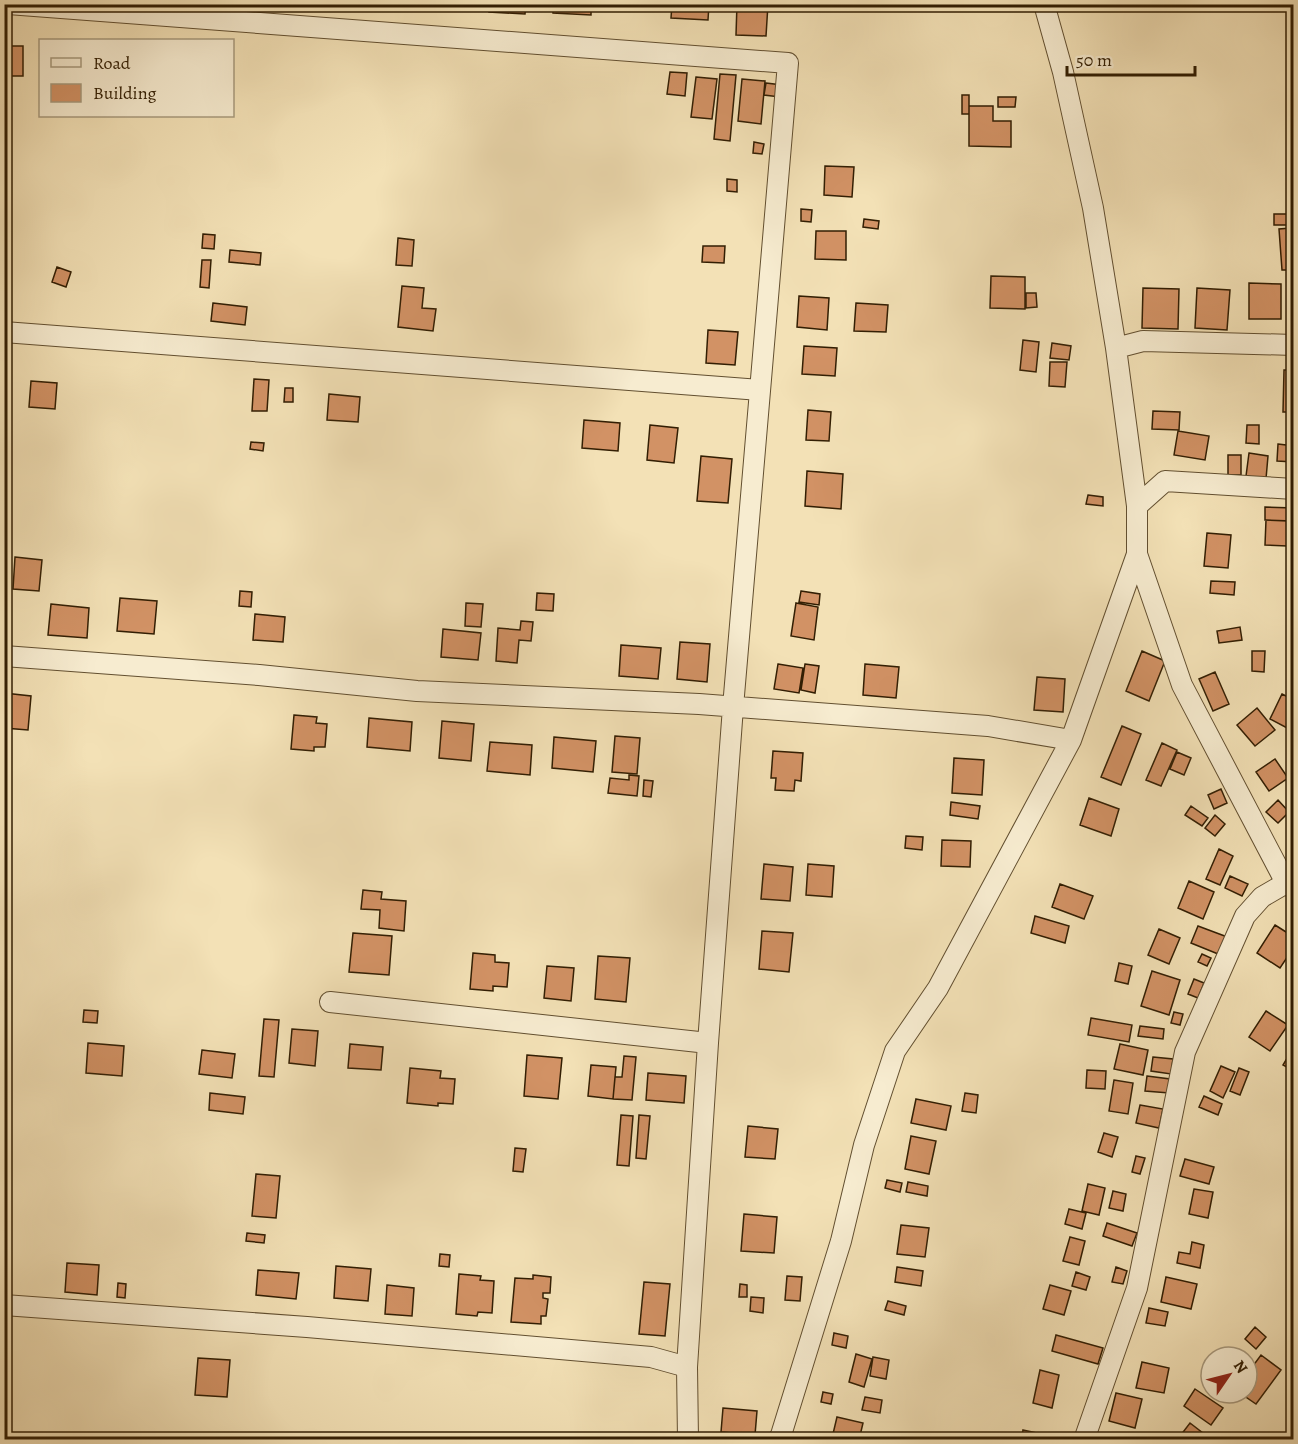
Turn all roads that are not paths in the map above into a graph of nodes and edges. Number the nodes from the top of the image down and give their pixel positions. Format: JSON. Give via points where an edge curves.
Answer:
{"nodes":[{"id":1,"x":8,"y":4,"type":"edge"},
{"id":2,"x":1044,"y":4,"type":"edge"},
{"id":3,"x":4,"y":332,"type":"edge"},
{"id":4,"x":1293,"y":345,"type":"edge"},
{"id":5,"x":1116,"y":348,"type":"junction"},
{"id":6,"x":760,"y":390,"type":"junction"},
{"id":7,"x":1293,"y":489,"type":"edge"},
{"id":8,"x":1137,"y":506,"type":"junction"},
{"id":9,"x":1137,"y":554,"type":"junction"},
{"id":10,"x":4,"y":656,"type":"edge"},
{"id":11,"x":734,"y":707,"type":"junction"},
{"id":12,"x":1071,"y":740,"type":"junction"},
{"id":13,"x":1290,"y":886,"type":"edge"},
{"id":14,"x":330,"y":1002,"type":"dead end"},
{"id":15,"x":708,"y":1043,"type":"junction"},
{"id":16,"x":4,"y":1305,"type":"edge"},
{"id":17,"x":687,"y":1367,"type":"junction"},
{"id":18,"x":688,"y":1440,"type":"edge"},
{"id":19,"x":778,"y":1440,"type":"edge"},
{"id":20,"x":1083,"y":1440,"type":"edge"}],
"edges":[{"from":1,"to":6,"type":"street","via":[[788,63]]},
{"from":2,"to":5,"type":"street","via":[[1093,208]]},
{"from":3,"to":6,"type":"street"},
{"from":4,"to":5,"type":"street","via":[[1143,341]]},
{"from":5,"to":8,"type":"street"},
{"from":6,"to":11,"type":"street"},
{"from":7,"to":8,"type":"street","via":[[1165,481]]},
{"from":8,"to":9,"type":"street"},
{"from":9,"to":12,"type":"street"},
{"from":9,"to":13,"type":"street","via":[[1182,685]]},
{"from":10,"to":11,"type":"street","via":[[417,691]]},
{"from":11,"to":12,"type":"street","via":[[988,726]]},
{"from":11,"to":15,"type":"street"},
{"from":12,"to":19,"type":"street","via":[[938,988],[895,1051],[864,1145],[841,1241]]},
{"from":13,"to":20,"type":"street","via":[[1263,897],[1245,916],[1185,1052],[1137,1288]]},
{"from":14,"to":15,"type":"street"},
{"from":15,"to":17,"type":"street"},
{"from":16,"to":17,"type":"street","via":[[651,1357]]},
{"from":17,"to":18,"type":"street"}]}
